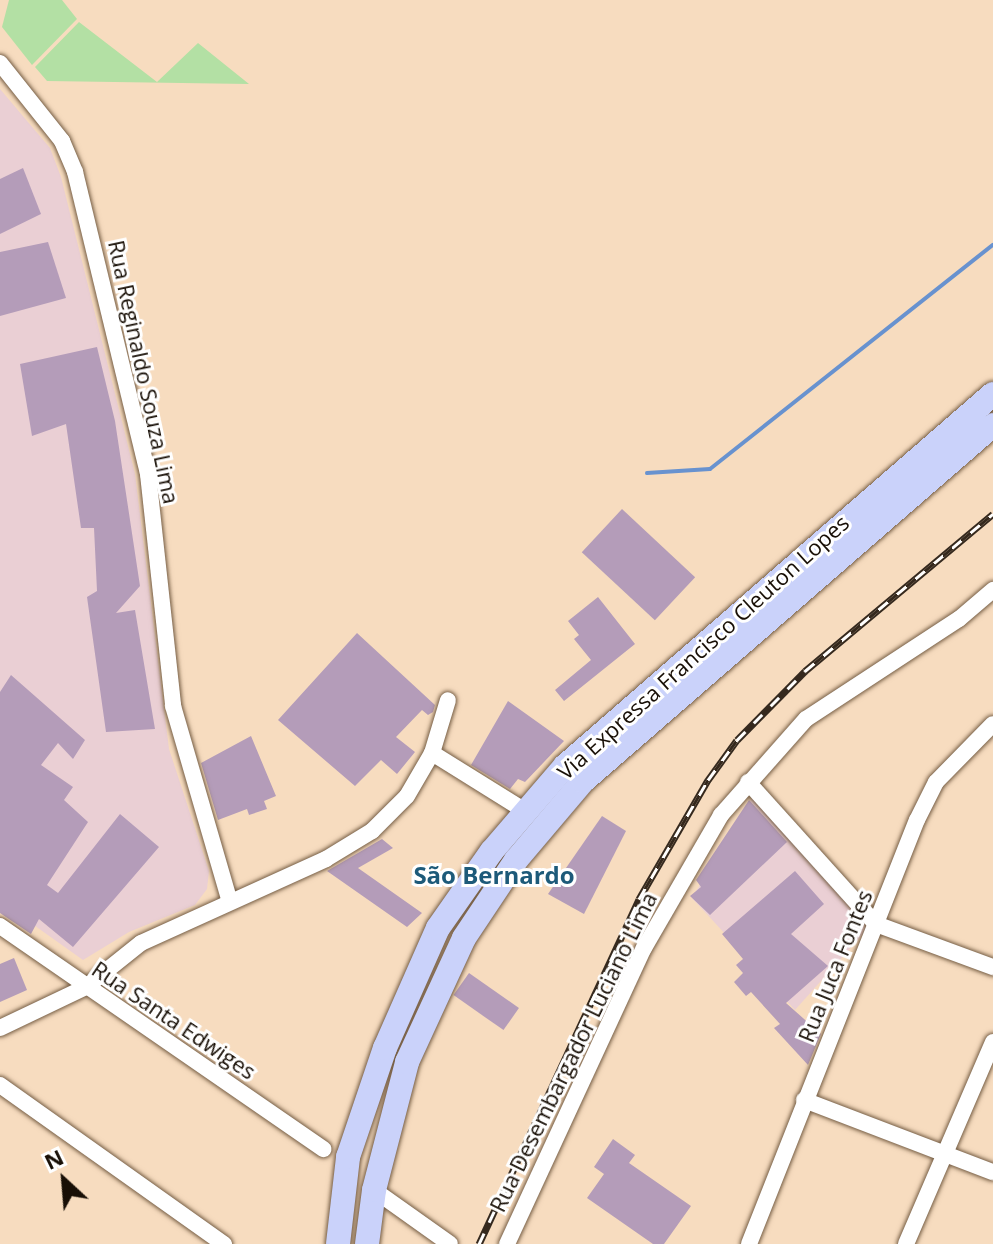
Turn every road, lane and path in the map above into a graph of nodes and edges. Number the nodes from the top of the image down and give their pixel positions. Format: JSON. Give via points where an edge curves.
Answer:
{"nodes":[{"id":1,"x":0,"y":63,"type":"edge"},
{"id":2,"x":993,"y":394,"type":"edge"},
{"id":3,"x":993,"y":425,"type":"edge"},
{"id":4,"x":993,"y":590,"type":"edge"},
{"id":5,"x":448,"y":700,"type":"dead end"},
{"id":6,"x":993,"y":724,"type":"edge"},
{"id":7,"x":432,"y":753,"type":"junction"},
{"id":8,"x":748,"y":782,"type":"junction"},
{"id":9,"x":525,"y":811,"type":"junction"},
{"id":10,"x":229,"y":899,"type":"junction"},
{"id":11,"x":876,"y":924,"type":"junction"},
{"id":12,"x":0,"y":926,"type":"edge"},
{"id":13,"x":993,"y":967,"type":"edge"},
{"id":14,"x":86,"y":987,"type":"junction"},
{"id":15,"x":0,"y":1028,"type":"edge"},
{"id":16,"x":993,"y":1042,"type":"edge"},
{"id":17,"x":0,"y":1085,"type":"edge"},
{"id":18,"x":804,"y":1100,"type":"junction"},
{"id":19,"x":323,"y":1149,"type":"dead end"},
{"id":20,"x":947,"y":1153,"type":"junction"},
{"id":21,"x":993,"y":1172,"type":"edge"},
{"id":22,"x":374,"y":1190,"type":"junction"},
{"id":23,"x":224,"y":1244,"type":"edge"},
{"id":24,"x":338,"y":1244,"type":"edge"},
{"id":25,"x":367,"y":1244,"type":"edge"},
{"id":26,"x":450,"y":1244,"type":"edge"},
{"id":27,"x":507,"y":1244,"type":"edge"},
{"id":28,"x":749,"y":1244,"type":"edge"},
{"id":29,"x":906,"y":1244,"type":"edge"}],
"edges":[{"from":1,"to":10,"type":"street","name":"Rua Reginaldo Souza Lima","via":[[62,141],[75,172],[148,474],[173,706]]},
{"from":2,"to":9,"type":"highway","name":"Via Expressa Francisco Cleuton Lopes","via":[[565,766]]},
{"from":3,"to":22,"type":"highway","name":"Via Expressa Francisco Cleuton Lopes","via":[[583,781],[516,860],[464,938],[407,1062]]},
{"from":4,"to":8,"type":"street","name":"Rua Desembargador Luciano Lima","via":[[959,619],[840,692],[806,719]]},
{"from":5,"to":7,"type":"street"},
{"from":6,"to":11,"type":"street","name":"Rua Juca Fontes","via":[[936,782]]},
{"from":7,"to":9,"type":"street"},
{"from":7,"to":10,"type":"street","via":[[407,796],[372,831],[326,859]]},
{"from":8,"to":11,"type":"street"},
{"from":8,"to":27,"type":"street","name":"Rua Desembargador Luciano Lima","via":[[714,827],[644,948]]},
{"from":9,"to":24,"type":"highway","name":"Via Expressa Francisco Cleuton Lopes","via":[[438,928],[391,1035],[348,1157]]},
{"from":10,"to":14,"type":"street","via":[[141,943]]},
{"from":11,"to":13,"type":"street"},
{"from":11,"to":18,"type":"street","name":"Rua Juca Fontes"},
{"from":12,"to":14,"type":"street","name":"Rua Santa Edwiges"},
{"from":14,"to":15,"type":"street"},
{"from":14,"to":19,"type":"street","name":"Rua Santa Edwiges"},
{"from":16,"to":20,"type":"street"},
{"from":17,"to":23,"type":"street"},
{"from":18,"to":20,"type":"street"},
{"from":18,"to":28,"type":"street","name":"Rua Juca Fontes"},
{"from":20,"to":21,"type":"street"},
{"from":20,"to":29,"type":"street"},
{"from":22,"to":25,"type":"highway","name":"Via Expressa Francisco Cleuton Lopes"},
{"from":22,"to":26,"type":"street"}]}
